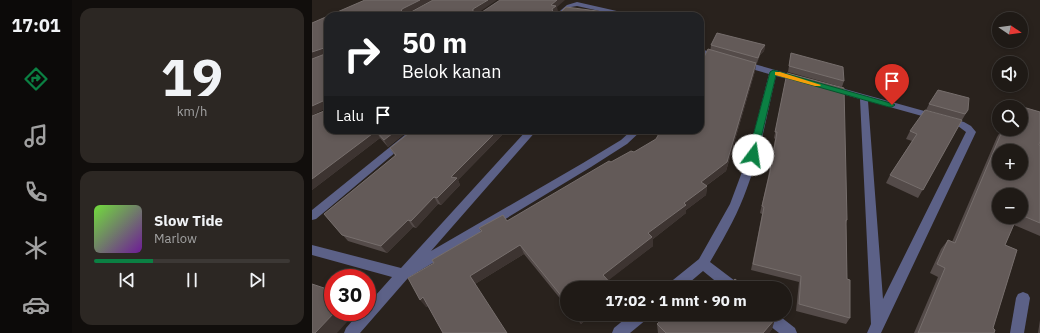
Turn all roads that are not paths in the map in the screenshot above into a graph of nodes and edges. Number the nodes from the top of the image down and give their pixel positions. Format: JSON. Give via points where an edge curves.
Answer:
{"nodes":[{"id":1,"x":562,"y":12,"type":"edge"},
{"id":2,"x":612,"y":12,"type":"edge"},
{"id":3,"x":704,"y":53,"type":"edge"},
{"id":4,"x":773,"y":72,"type":"junction"},
{"id":5,"x":811,"y":83,"type":"edge"},
{"id":6,"x":826,"y":87,"type":"edge"},
{"id":7,"x":864,"y":98,"type":"junction"},
{"id":8,"x":412,"y":134,"type":"edge"},
{"id":9,"x":528,"y":134,"type":"edge"},
{"id":10,"x":633,"y":134,"type":"edge"},
{"id":11,"x":312,"y":216,"type":"edge"},
{"id":12,"x":312,"y":250,"type":"edge"},
{"id":13,"x":703,"y":263,"type":"junction"},
{"id":14,"x":403,"y":274,"type":"junction"},
{"id":15,"x":681,"y":281,"type":"edge"},
{"id":16,"x":725,"y":281,"type":"edge"},
{"id":17,"x":1023,"y":298,"type":"dead end"},
{"id":18,"x":634,"y":321,"type":"edge"},
{"id":19,"x":775,"y":321,"type":"edge"},
{"id":20,"x":876,"y":329,"type":"edge"},
{"id":21,"x":1018,"y":332,"type":"edge"},
{"id":22,"x":351,"y":333,"type":"edge"},
{"id":23,"x":619,"y":333,"type":"edge"},
{"id":24,"x":790,"y":333,"type":"edge"}],
"edges":[{"from":1,"to":2,"type":"street","via":[[577,4]]},
{"from":3,"to":4,"type":"street"},
{"from":4,"to":5,"type":"street"},
{"from":4,"to":13,"type":"street","via":[[744,182]]},
{"from":6,"to":7,"type":"street"},
{"from":7,"to":20,"type":"street"},
{"from":7,"to":20,"type":"street","via":[[961,124],[971,132]]},
{"from":8,"to":11,"type":"street"},
{"from":9,"to":14,"type":"street"},
{"from":10,"to":14,"type":"street","via":[[587,165]]},
{"from":12,"to":14,"type":"street"},
{"from":13,"to":15,"type":"street"},
{"from":13,"to":16,"type":"street"},
{"from":14,"to":22,"type":"street"},
{"from":17,"to":21,"type":"street"},
{"from":18,"to":23,"type":"street"},
{"from":19,"to":24,"type":"street"}]}
